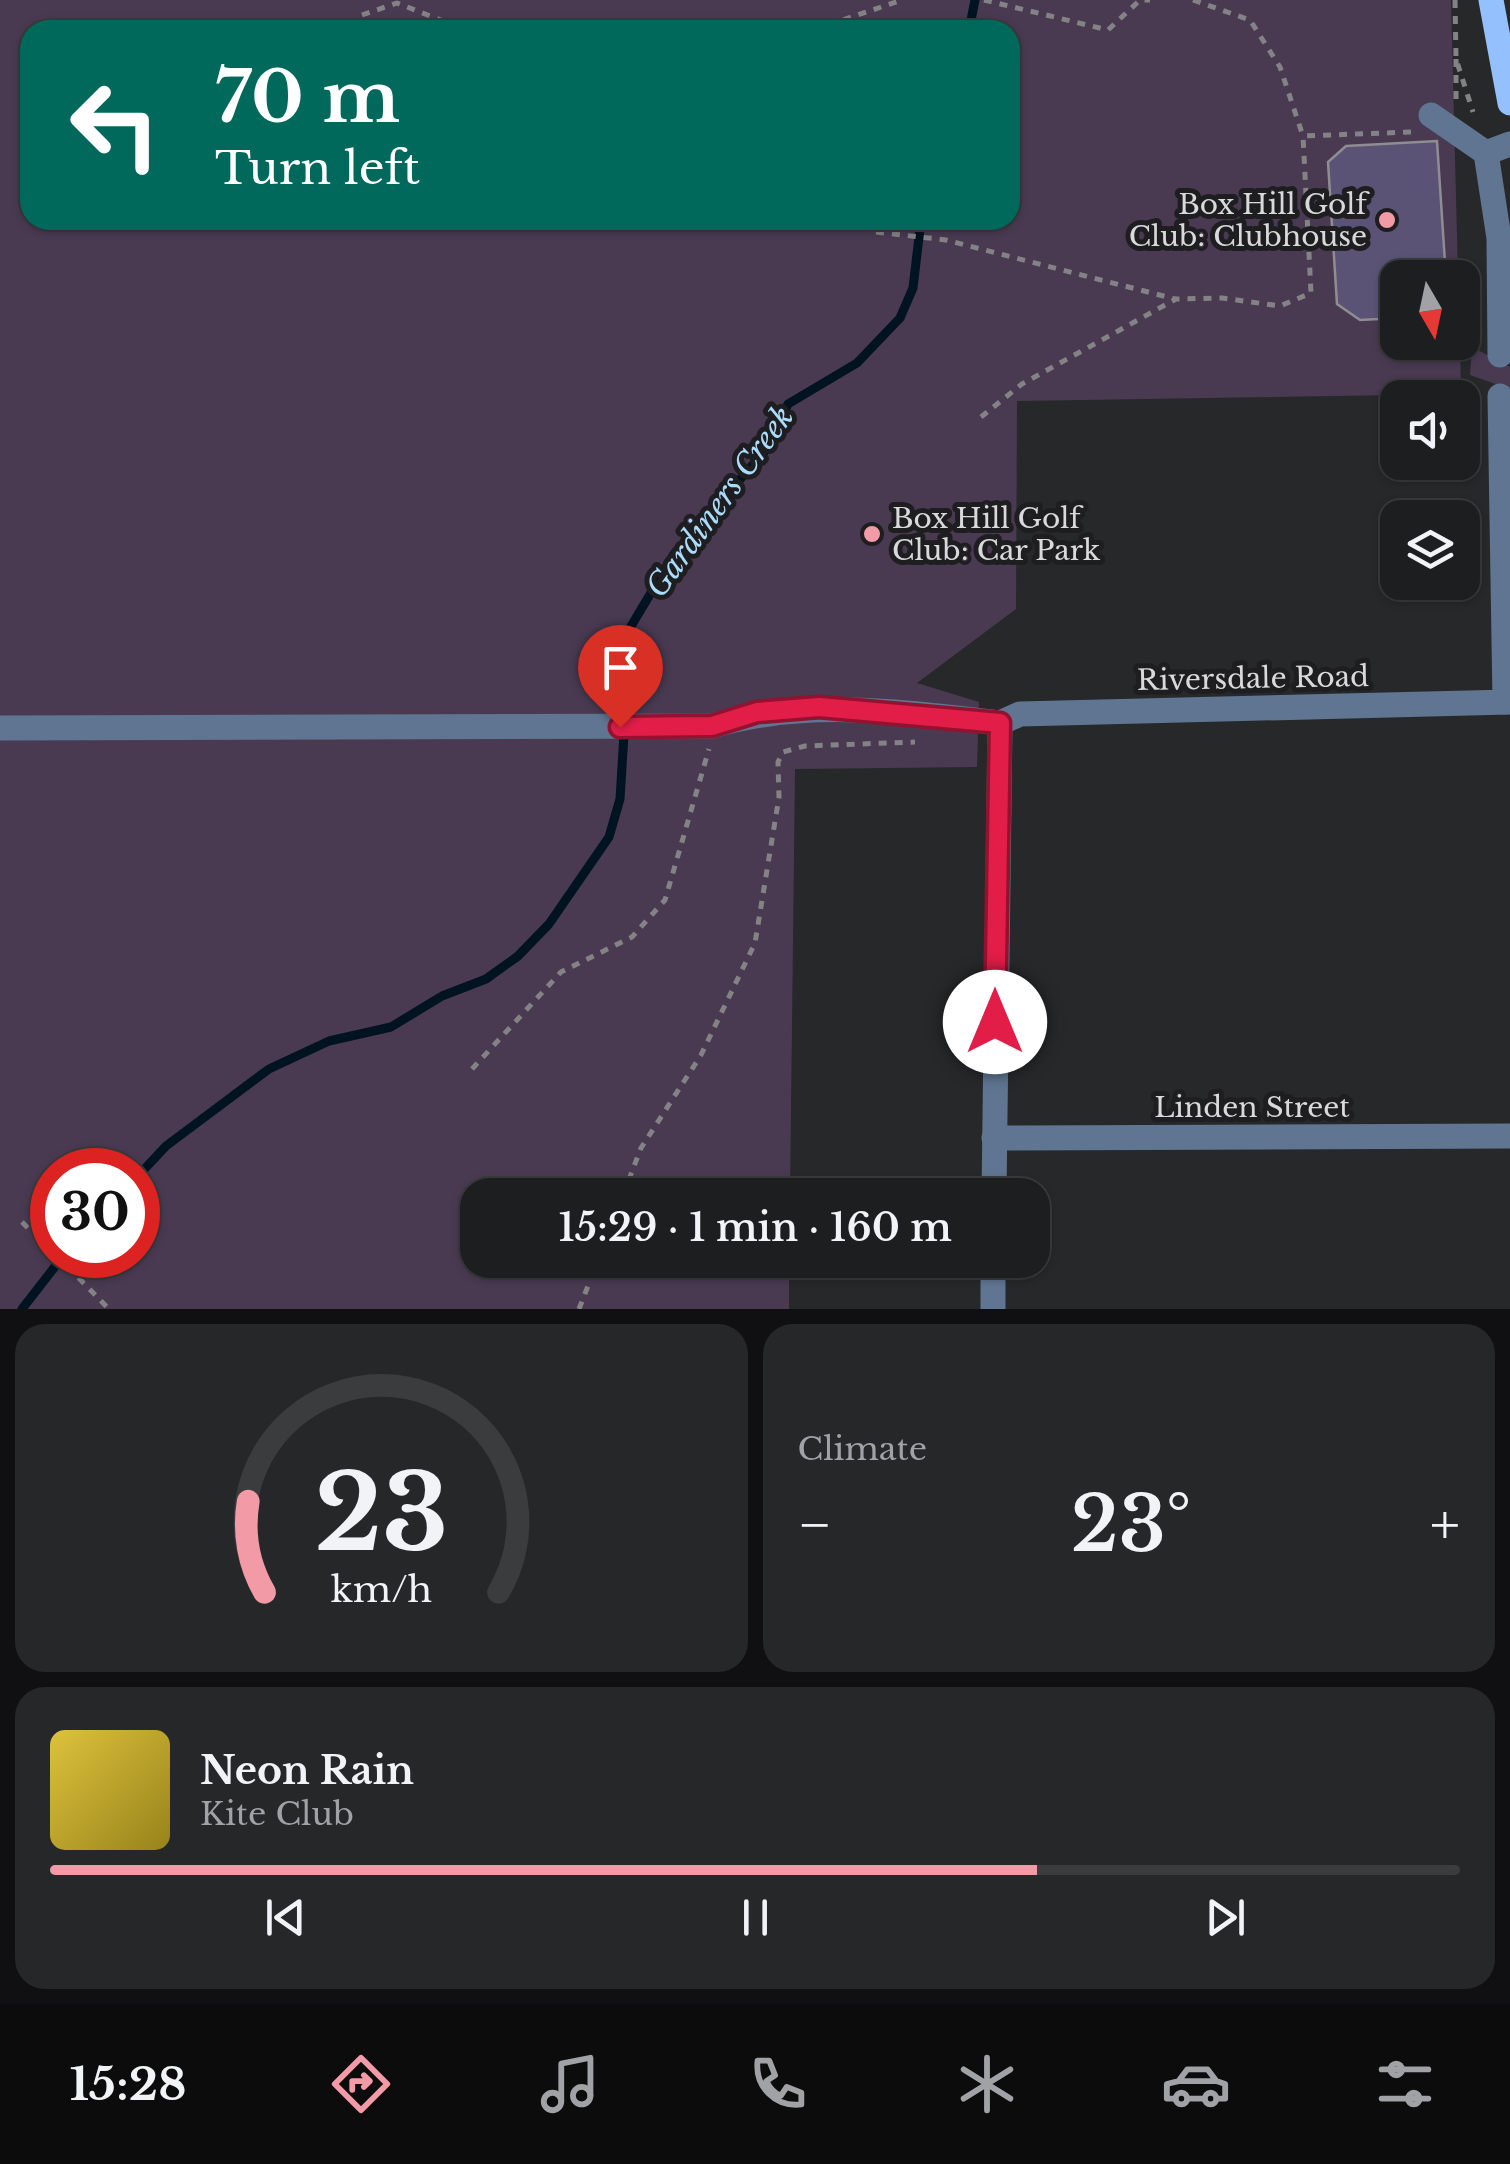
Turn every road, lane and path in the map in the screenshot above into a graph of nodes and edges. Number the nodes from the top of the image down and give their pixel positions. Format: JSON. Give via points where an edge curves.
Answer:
{"nodes":[{"id":1,"x":902,"y":0,"type":"edge"},
{"id":2,"x":984,"y":0,"type":"edge"},
{"id":3,"x":1150,"y":0,"type":"edge"},
{"id":4,"x":1193,"y":0,"type":"edge"},
{"id":5,"x":1455,"y":0,"type":"edge"},
{"id":6,"x":1491,"y":0,"type":"edge"},
{"id":7,"x":995,"y":2,"type":"edge"},
{"id":8,"x":362,"y":15,"type":"dead end"},
{"id":9,"x":440,"y":20,"type":"edge"},
{"id":10,"x":843,"y":20,"type":"edge"},
{"id":11,"x":1456,"y":59,"type":"junction"},
{"id":12,"x":1510,"y":103,"type":"edge"},
{"id":13,"x":1431,"y":115,"type":"dead end"},
{"id":14,"x":1457,"y":130,"type":"junction"},
{"id":15,"x":1303,"y":136,"type":"junction"},
{"id":16,"x":1498,"y":148,"type":"edge"},
{"id":17,"x":876,"y":232,"type":"dead end"},
{"id":18,"x":1505,"y":237,"type":"edge"},
{"id":19,"x":1176,"y":299,"type":"junction"},
{"id":20,"x":1500,"y":355,"type":"dead end"},
{"id":21,"x":1500,"y":396,"type":"dead end"},
{"id":22,"x":981,"y":417,"type":"dead end"},
{"id":23,"x":1507,"y":702,"type":"edge"},
{"id":24,"x":1000,"y":723,"type":"junction"},
{"id":25,"x":712,"y":726,"type":"junction"},
{"id":26,"x":0,"y":728,"type":"edge"},
{"id":27,"x":930,"y":742,"type":"dead end"},
{"id":28,"x":472,"y":1069,"type":"dead end"},
{"id":29,"x":1510,"y":1136,"type":"edge"},
{"id":30,"x":994,"y":1138,"type":"junction"},
{"id":31,"x":630,"y":1178,"type":"edge"},
{"id":32,"x":994,"y":1178,"type":"edge"},
{"id":33,"x":22,"y":1222,"type":"dead end"},
{"id":34,"x":30,"y":1230,"type":"edge"},
{"id":35,"x":81,"y":1278,"type":"edge"},
{"id":36,"x":591,"y":1278,"type":"edge"},
{"id":37,"x":994,"y":1278,"type":"edge"},
{"id":38,"x":110,"y":1309,"type":"edge"},
{"id":39,"x":578,"y":1309,"type":"edge"},
{"id":40,"x":993,"y":1309,"type":"edge"}],
"edges":[{"from":1,"to":10,"type":"path"},
{"from":2,"to":7,"type":"path"},
{"from":3,"to":7,"type":"path","via":[[1140,0],[1108,30]]},
{"from":4,"to":15,"type":"path","via":[[1250,20],[1280,67]]},
{"from":5,"to":11,"type":"path"},
{"from":6,"to":12,"type":"main road"},
{"from":8,"to":9,"type":"path","via":[[397,3]]},
{"from":11,"to":14,"type":"path"},
{"from":11,"to":16,"type":"path"},
{"from":13,"to":14,"type":"street"},
{"from":14,"to":15,"type":"path"},
{"from":14,"to":16,"type":"street"},
{"from":15,"to":19,"type":"path","via":[[1311,292],[1280,306]]},
{"from":16,"to":18,"type":"street"},
{"from":17,"to":19,"type":"path","via":[[946,240]]},
{"from":18,"to":20,"type":"street"},
{"from":19,"to":22,"type":"path","via":[[1022,384]]},
{"from":21,"to":23,"type":"street"},
{"from":23,"to":24,"type":"street","name":"Riversdale Road","via":[[1020,714]]},
{"from":24,"to":25,"type":"street","name":"Riversdale Road","via":[[819,707],[757,712]]},
{"from":24,"to":30,"type":"street"},
{"from":25,"to":26,"type":"street","name":"Riversdale Road"},
{"from":25,"to":28,"type":"path","via":[[706,769],[665,900],[632,937],[561,972]]},
{"from":27,"to":31,"type":"path","via":[[783,752],[755,944]]},
{"from":29,"to":30,"type":"street","name":"Linden Street"},
{"from":30,"to":32,"type":"street"},
{"from":33,"to":34,"type":"path"},
{"from":35,"to":38,"type":"path"},
{"from":36,"to":39,"type":"path"},
{"from":37,"to":40,"type":"street"}]}
